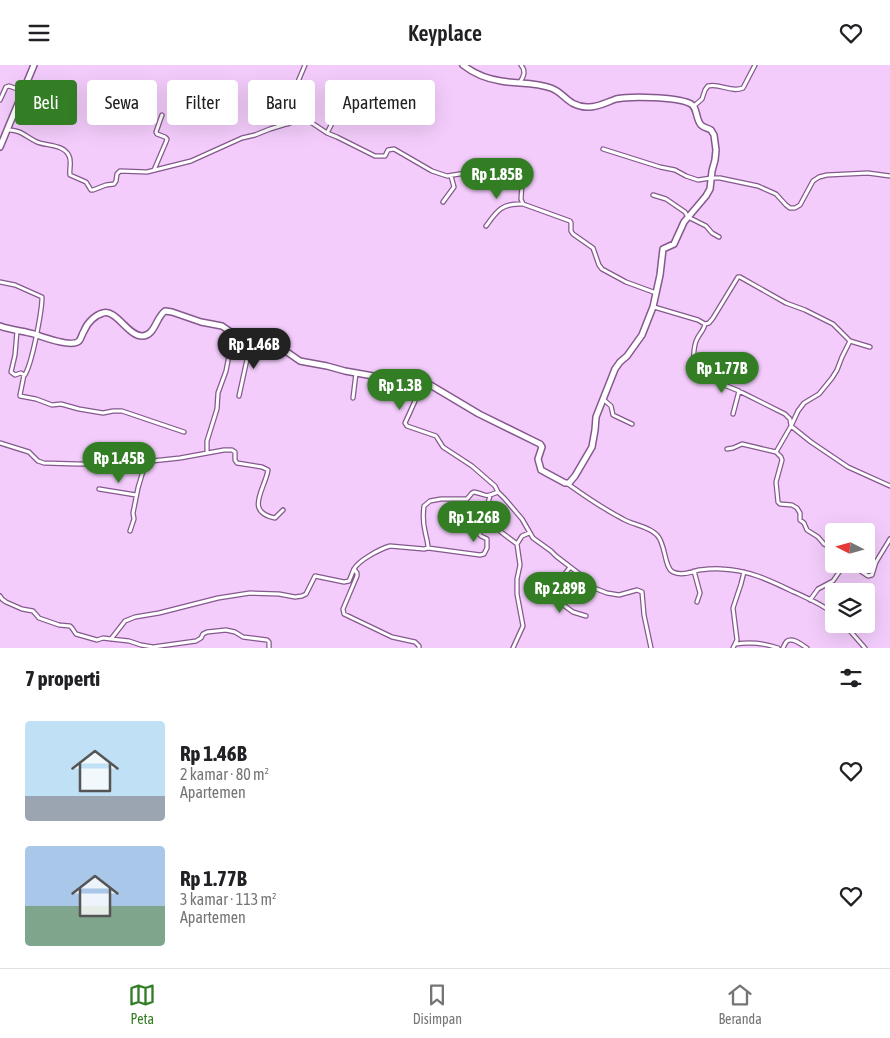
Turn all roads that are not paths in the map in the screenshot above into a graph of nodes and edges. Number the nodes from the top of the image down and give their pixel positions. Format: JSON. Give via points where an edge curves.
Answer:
{"nodes":[{"id":1,"x":34,"y":65,"type":"edge"},
{"id":2,"x":305,"y":65,"type":"edge"},
{"id":3,"x":463,"y":65,"type":"edge"},
{"id":4,"x":521,"y":65,"type":"edge"},
{"id":5,"x":755,"y":65,"type":"edge"},
{"id":6,"x":28,"y":80,"type":"edge"},
{"id":7,"x":299,"y":80,"type":"edge"},
{"id":8,"x":520,"y":82,"type":"junction"},
{"id":9,"x":15,"y":89,"type":"edge"},
{"id":10,"x":0,"y":100,"type":"edge"},
{"id":11,"x":694,"y":106,"type":"junction"},
{"id":12,"x":15,"y":109,"type":"edge"},
{"id":13,"x":162,"y":115,"type":"dead end"},
{"id":14,"x":285,"y":125,"type":"edge"},
{"id":15,"x":315,"y":125,"type":"edge"},
{"id":16,"x":331,"y":125,"type":"edge"},
{"id":17,"x":6,"y":130,"type":"junction"},
{"id":18,"x":327,"y":133,"type":"junction"},
{"id":19,"x":0,"y":147,"type":"edge"},
{"id":20,"x":603,"y":149,"type":"dead end"},
{"id":21,"x":153,"y":171,"type":"junction"},
{"id":22,"x":450,"y":176,"type":"junction"},
{"id":23,"x":890,"y":176,"type":"edge"},
{"id":24,"x":711,"y":178,"type":"junction"},
{"id":25,"x":653,"y":195,"type":"dead end"},
{"id":26,"x":443,"y":202,"type":"dead end"},
{"id":27,"x":523,"y":204,"type":"junction"},
{"id":28,"x":688,"y":217,"type":"junction"},
{"id":29,"x":486,"y":226,"type":"dead end"},
{"id":30,"x":719,"y":237,"type":"dead end"},
{"id":31,"x":0,"y":282,"type":"edge"},
{"id":32,"x":656,"y":293,"type":"junction"},
{"id":33,"x":653,"y":307,"type":"junction"},
{"id":34,"x":705,"y":324,"type":"junction"},
{"id":35,"x":0,"y":326,"type":"edge"},
{"id":36,"x":17,"y":331,"type":"junction"},
{"id":37,"x":36,"y":335,"type":"junction"},
{"id":38,"x":233,"y":335,"type":"junction"},
{"id":39,"x":251,"y":341,"type":"junction"},
{"id":40,"x":850,"y":341,"type":"junction"},
{"id":41,"x":870,"y":347,"type":"dead end"},
{"id":42,"x":356,"y":372,"type":"junction"},
{"id":43,"x":24,"y":376,"type":"junction"},
{"id":44,"x":421,"y":381,"type":"junction"},
{"id":45,"x":739,"y":391,"type":"junction"},
{"id":46,"x":239,"y":396,"type":"dead end"},
{"id":47,"x":353,"y":398,"type":"dead end"},
{"id":48,"x":604,"y":400,"type":"junction"},
{"id":49,"x":732,"y":414,"type":"dead end"},
{"id":50,"x":632,"y":423,"type":"dead end"},
{"id":51,"x":790,"y":426,"type":"junction"},
{"id":52,"x":184,"y":431,"type":"dead end"},
{"id":53,"x":0,"y":443,"type":"edge"},
{"id":54,"x":727,"y":449,"type":"dead end"},
{"id":55,"x":776,"y":452,"type":"junction"},
{"id":56,"x":207,"y":453,"type":"junction"},
{"id":57,"x":146,"y":461,"type":"junction"},
{"id":58,"x":568,"y":484,"type":"junction"},
{"id":59,"x":890,"y":485,"type":"edge"},
{"id":60,"x":99,"y":489,"type":"dead end"},
{"id":61,"x":498,"y":492,"type":"junction"},
{"id":62,"x":136,"y":495,"type":"junction"},
{"id":63,"x":490,"y":496,"type":"junction"},
{"id":64,"x":283,"y":510,"type":"dead end"},
{"id":65,"x":130,"y":531,"type":"dead end"},
{"id":66,"x":501,"y":532,"type":"dead end"},
{"id":67,"x":529,"y":533,"type":"junction"},
{"id":68,"x":890,"y":539,"type":"edge"},
{"id":69,"x":517,"y":544,"type":"junction"},
{"id":70,"x":825,"y":544,"type":"edge"},
{"id":71,"x":428,"y":548,"type":"junction"},
{"id":72,"x":875,"y":565,"type":"edge"},
{"id":73,"x":570,"y":567,"type":"junction"},
{"id":74,"x":354,"y":569,"type":"junction"},
{"id":75,"x":694,"y":571,"type":"junction"},
{"id":76,"x":744,"y":572,"type":"junction"},
{"id":77,"x":839,"y":573,"type":"edge"},
{"id":78,"x":561,"y":591,"type":"junction"},
{"id":79,"x":0,"y":596,"type":"edge"},
{"id":80,"x":582,"y":600,"type":"dead end"},
{"id":81,"x":810,"y":600,"type":"junction"},
{"id":82,"x":697,"y":602,"type":"dead end"},
{"id":83,"x":825,"y":609,"type":"edge"},
{"id":84,"x":586,"y":616,"type":"dead end"},
{"id":85,"x":852,"y":633,"type":"edge"},
{"id":86,"x":111,"y":639,"type":"junction"},
{"id":87,"x":734,"y":646,"type":"edge"},
{"id":88,"x":269,"y":648,"type":"edge"},
{"id":89,"x":419,"y":648,"type":"edge"},
{"id":90,"x":513,"y":648,"type":"edge"},
{"id":91,"x":651,"y":648,"type":"edge"},
{"id":92,"x":778,"y":648,"type":"edge"},
{"id":93,"x":783,"y":648,"type":"edge"},
{"id":94,"x":807,"y":648,"type":"edge"},
{"id":95,"x":865,"y":648,"type":"edge"}],
"edges":[{"from":1,"to":6,"type":"street"},
{"from":2,"to":7,"type":"street"},
{"from":3,"to":8,"type":"street","via":[[496,80]]},
{"from":4,"to":8,"type":"street","via":[[524,74]]},
{"from":5,"to":11,"type":"street","via":[[743,88],[708,86],[702,99]]},
{"from":8,"to":11,"type":"street","via":[[554,89],[581,107],[626,98],[666,99]]},
{"from":9,"to":10,"type":"street","via":[[6,87]]},
{"from":11,"to":24,"type":"street","via":[[700,124],[714,135],[716,155]]},
{"from":12,"to":17,"type":"street"},
{"from":13,"to":21,"type":"street","via":[[156,134],[167,139]]},
{"from":14,"to":21,"type":"street","via":[[242,138],[191,161]]},
{"from":15,"to":18,"type":"street"},
{"from":16,"to":18,"type":"street"},
{"from":17,"to":19,"type":"street"},
{"from":17,"to":21,"type":"street","via":[[20,131],[38,142],[66,151],[70,158],[70,175],[86,182],[92,190],[114,183],[120,171]]},
{"from":18,"to":22,"type":"street","via":[[378,157],[394,149],[432,171]]},
{"from":20,"to":24,"type":"street","via":[[698,180]]},
{"from":22,"to":26,"type":"street","via":[[454,187]]},
{"from":22,"to":27,"type":"street","via":[[472,172],[496,179],[510,174],[522,184]]},
{"from":23,"to":24,"type":"street","via":[[858,173],[819,177],[800,205],[793,209],[770,190]]},
{"from":24,"to":28,"type":"street","via":[[708,193]]},
{"from":25,"to":28,"type":"street","via":[[666,199],[686,212]]},
{"from":27,"to":29,"type":"street","via":[[508,204],[494,214]]},
{"from":27,"to":32,"type":"street","via":[[570,221],[573,234],[593,248],[602,269]]},
{"from":28,"to":30,"type":"street"},
{"from":28,"to":32,"type":"street","via":[[674,244],[663,249]]},
{"from":31,"to":37,"type":"street","via":[[42,297]]},
{"from":32,"to":33,"type":"street"},
{"from":33,"to":34,"type":"street","via":[[698,319]]},
{"from":33,"to":48,"type":"street","via":[[639,340],[615,369]]},
{"from":34,"to":40,"type":"street","via":[[713,318],[740,277],[833,324]]},
{"from":34,"to":45,"type":"street","via":[[696,340],[695,372]]},
{"from":35,"to":36,"type":"street"},
{"from":36,"to":37,"type":"street"},
{"from":36,"to":43,"type":"street","via":[[11,372]]},
{"from":37,"to":38,"type":"street","via":[[77,343],[89,323],[102,313],[108,313],[134,333],[145,336],[152,331],[162,312],[167,311],[222,326]]},
{"from":37,"to":43,"type":"street"},
{"from":38,"to":39,"type":"street"},
{"from":38,"to":56,"type":"street","via":[[207,441]]},
{"from":39,"to":42,"type":"street","via":[[287,351],[300,361]]},
{"from":39,"to":46,"type":"street"},
{"from":40,"to":41,"type":"street"},
{"from":40,"to":51,"type":"street","via":[[837,371],[819,393],[804,403]]},
{"from":42,"to":44,"type":"street"},
{"from":42,"to":47,"type":"street"},
{"from":43,"to":52,"type":"street","via":[[21,397],[103,413],[122,411]]},
{"from":44,"to":58,"type":"street","via":[[540,444],[538,459],[542,470]]},
{"from":44,"to":61,"type":"street","via":[[406,419],[407,426],[436,436],[443,447],[472,466]]},
{"from":45,"to":49,"type":"street"},
{"from":45,"to":51,"type":"street","via":[[785,414],[790,419]]},
{"from":48,"to":50,"type":"street","via":[[613,415]]},
{"from":48,"to":58,"type":"street","via":[[596,417],[592,447]]},
{"from":51,"to":55,"type":"street"},
{"from":51,"to":59,"type":"street","via":[[848,467]]},
{"from":53,"to":57,"type":"street","via":[[29,452],[44,463]]},
{"from":54,"to":55,"type":"street","via":[[742,444]]},
{"from":55,"to":70,"type":"street","via":[[782,460],[776,481],[778,502],[797,508],[807,530]]},
{"from":56,"to":57,"type":"street"},
{"from":56,"to":64,"type":"street","via":[[232,450],[237,463],[267,469],[258,508],[266,516],[275,518]]},
{"from":57,"to":62,"type":"street"},
{"from":58,"to":75,"type":"street","via":[[625,520],[656,534],[671,571],[682,574]]},
{"from":60,"to":62,"type":"street"},
{"from":61,"to":63,"type":"street"},
{"from":61,"to":67,"type":"street","via":[[522,519]]},
{"from":62,"to":65,"type":"street"},
{"from":63,"to":71,"type":"street","via":[[474,492],[466,499],[441,499],[426,504],[424,528]]},
{"from":63,"to":71,"type":"street","via":[[479,534],[487,539],[484,554]]},
{"from":66,"to":69,"type":"street"},
{"from":67,"to":69,"type":"street","via":[[522,536]]},
{"from":67,"to":73,"type":"street"},
{"from":68,"to":72,"type":"street"},
{"from":69,"to":90,"type":"street","via":[[520,565],[518,594],[523,626]]},
{"from":71,"to":74,"type":"street","via":[[390,546],[372,554]]},
{"from":73,"to":78,"type":"street","via":[[559,583]]},
{"from":73,"to":91,"type":"street","via":[[594,588],[607,593],[642,592]]},
{"from":74,"to":86,"type":"street","via":[[347,582],[315,576],[302,597],[250,593],[218,597],[135,617],[125,621]]},
{"from":74,"to":89,"type":"street","via":[[357,576],[343,609],[344,615],[392,637],[415,642]]},
{"from":75,"to":76,"type":"street","via":[[723,569]]},
{"from":75,"to":82,"type":"street","via":[[700,593]]},
{"from":76,"to":81,"type":"street"},
{"from":76,"to":87,"type":"street","via":[[733,607],[737,636]]},
{"from":77,"to":81,"type":"street"},
{"from":78,"to":80,"type":"street"},
{"from":78,"to":84,"type":"street","via":[[562,605]]},
{"from":79,"to":86,"type":"street","via":[[4,601],[33,611],[39,618],[70,626],[76,634],[97,640]]},
{"from":81,"to":83,"type":"street"},
{"from":85,"to":95,"type":"street"},
{"from":86,"to":88,"type":"street","via":[[159,646],[189,643],[200,639],[204,633],[226,630],[243,637],[267,639]]},
{"from":87,"to":92,"type":"street","via":[[761,643]]},
{"from":93,"to":94,"type":"street","via":[[790,640]]}]}
